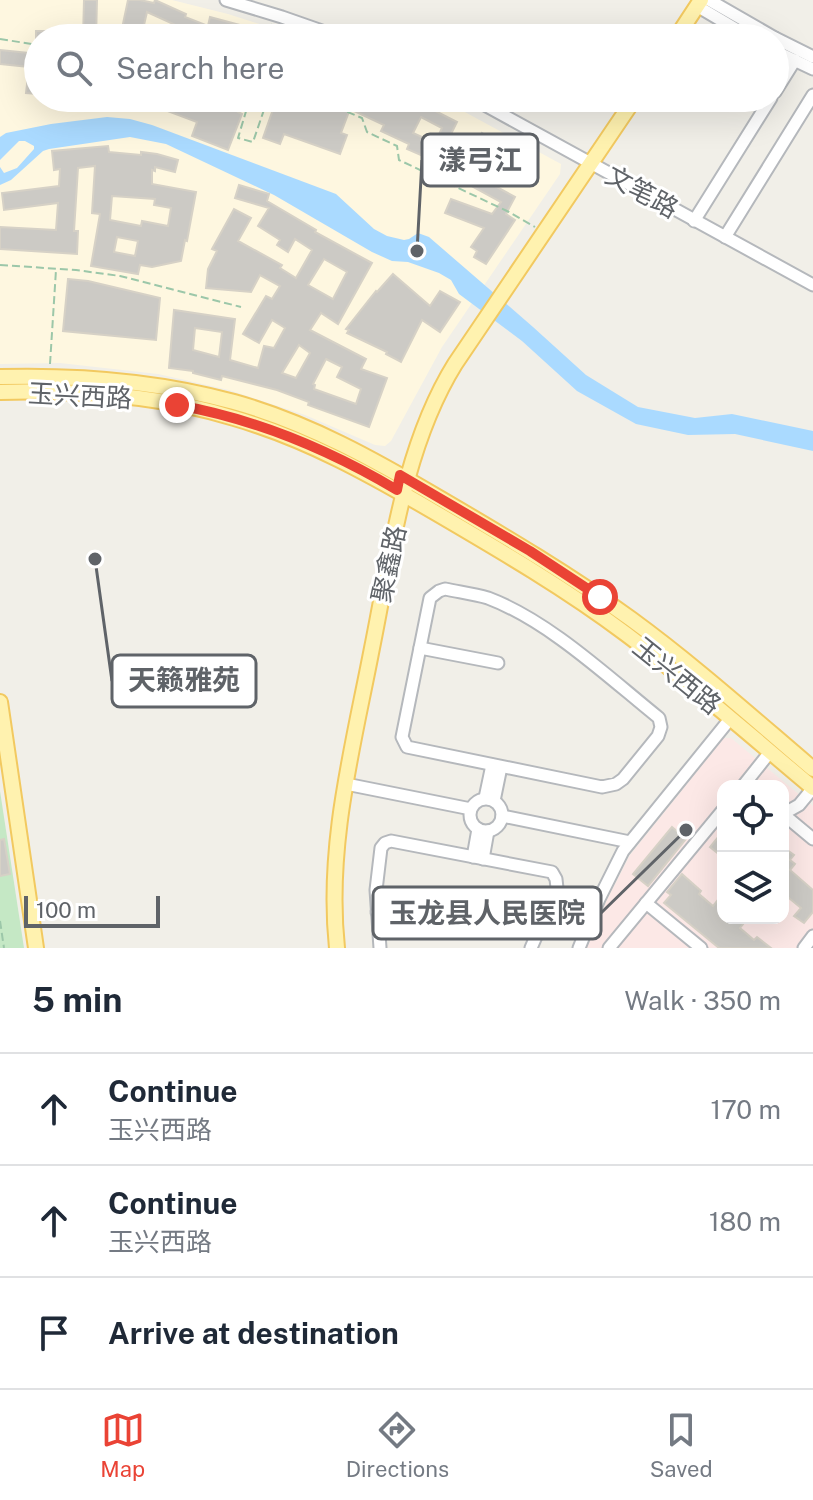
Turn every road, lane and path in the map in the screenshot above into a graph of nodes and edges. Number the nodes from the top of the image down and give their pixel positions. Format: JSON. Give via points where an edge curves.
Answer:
{"nodes":[{"id":1,"x":226,"y":0,"type":"edge"},
{"id":2,"x":696,"y":1,"type":"edge"},
{"id":3,"x":275,"y":14,"type":"junction"},
{"id":4,"x":272,"y":24,"type":"edge"},
{"id":5,"x":303,"y":24,"type":"edge"},
{"id":6,"x":677,"y":24,"type":"edge"},
{"id":7,"x":684,"y":24,"type":"edge"},
{"id":8,"x":730,"y":24,"type":"edge"},
{"id":9,"x":745,"y":24,"type":"edge"},
{"id":10,"x":0,"y":39,"type":"edge"},
{"id":11,"x":24,"y":43,"type":"edge"},
{"id":12,"x":789,"y":45,"type":"edge"},
{"id":13,"x":789,"y":57,"type":"edge"},
{"id":14,"x":813,"y":57,"type":"edge"},
{"id":15,"x":795,"y":60,"type":"junction"},
{"id":16,"x":813,"y":69,"type":"edge"},
{"id":17,"x":789,"y":70,"type":"edge"},
{"id":18,"x":813,"y":95,"type":"edge"},
{"id":19,"x":246,"y":112,"type":"edge"},
{"id":20,"x":263,"y":112,"type":"edge"},
{"id":21,"x":348,"y":112,"type":"edge"},
{"id":22,"x":497,"y":112,"type":"edge"},
{"id":23,"x":616,"y":112,"type":"edge"},
{"id":24,"x":624,"y":112,"type":"edge"},
{"id":25,"x":762,"y":112,"type":"edge"},
{"id":26,"x":587,"y":162,"type":"junction"},
{"id":27,"x":694,"y":221,"type":"junction"},
{"id":28,"x":536,"y":228,"type":"junction"},
{"id":29,"x":725,"y":237,"type":"junction"},
{"id":30,"x":0,"y":265,"type":"edge"},
{"id":31,"x":56,"y":268,"type":"junction"},
{"id":32,"x":813,"y":285,"type":"edge"},
{"id":33,"x":502,"y":287,"type":"junction"},
{"id":34,"x":241,"y":307,"type":"dead end"},
{"id":35,"x":0,"y":377,"type":"edge"},
{"id":36,"x":49,"y":377,"type":"junction"},
{"id":37,"x":0,"y":392,"type":"edge"},
{"id":38,"x":402,"y":485,"type":"junction"},
{"id":39,"x":420,"y":648,"type":"junction"},
{"id":40,"x":498,"y":663,"type":"dead end"},
{"id":41,"x":0,"y":702,"type":"edge"},
{"id":42,"x":730,"y":719,"type":"junction"},
{"id":43,"x":770,"y":752,"type":"junction"},
{"id":44,"x":496,"y":766,"type":"junction"},
{"id":45,"x":813,"y":769,"type":"edge"},
{"id":46,"x":749,"y":780,"type":"edge"},
{"id":47,"x":346,"y":784,"type":"junction"},
{"id":48,"x":813,"y":788,"type":"edge"},
{"id":49,"x":490,"y":800,"type":"junction"},
{"id":50,"x":471,"y":809,"type":"junction"},
{"id":51,"x":789,"y":811,"type":"edge"},
{"id":52,"x":502,"y":816,"type":"junction"},
{"id":53,"x":717,"y":817,"type":"edge"},
{"id":54,"x":789,"y":819,"type":"edge"},
{"id":55,"x":483,"y":830,"type":"junction"},
{"id":56,"x":813,"y":839,"type":"edge"},
{"id":57,"x":630,"y":842,"type":"junction"},
{"id":58,"x":478,"y":858,"type":"junction"},
{"id":59,"x":646,"y":903,"type":"junction"},
{"id":60,"x":377,"y":912,"type":"junction"},
{"id":61,"x":0,"y":921,"type":"edge"},
{"id":62,"x":439,"y":923,"type":"dead end"},
{"id":63,"x":813,"y":936,"type":"edge"},
{"id":64,"x":697,"y":947,"type":"edge"},
{"id":65,"x":4,"y":948,"type":"edge"},
{"id":66,"x":36,"y":948,"type":"edge"},
{"id":67,"x":328,"y":948,"type":"edge"},
{"id":68,"x":337,"y":948,"type":"edge"},
{"id":69,"x":380,"y":948,"type":"edge"},
{"id":70,"x":531,"y":948,"type":"edge"},
{"id":71,"x":579,"y":948,"type":"edge"},
{"id":72,"x":609,"y":948,"type":"edge"},
{"id":73,"x":804,"y":948,"type":"edge"}],
"edges":[{"from":1,"to":3,"type":"street"},
{"from":2,"to":6,"type":"main road"},
{"from":2,"to":7,"type":"main road"},
{"from":2,"to":8,"type":"street"},
{"from":2,"to":9,"type":"street"},
{"from":3,"to":4,"type":"path"},
{"from":3,"to":5,"type":"street"},
{"from":10,"to":11,"type":"path"},
{"from":12,"to":14,"type":"street"},
{"from":13,"to":15,"type":"street"},
{"from":15,"to":16,"type":"street"},
{"from":15,"to":17,"type":"street"},
{"from":18,"to":29,"type":"street"},
{"from":19,"to":20,"type":"path","via":[[238,138],[253,142]]},
{"from":21,"to":28,"type":"path","via":[[362,118],[367,132],[397,146],[399,160]]},
{"from":22,"to":26,"type":"street","name":"文笔路"},
{"from":23,"to":26,"type":"main road","name":"聚鑫路"},
{"from":24,"to":26,"type":"main road","name":"聚鑫路"},
{"from":25,"to":27,"type":"street"},
{"from":26,"to":27,"type":"street","name":"文笔路"},
{"from":26,"to":28,"type":"main road","name":"聚鑫路"},
{"from":26,"to":33,"type":"main road","name":"聚鑫路"},
{"from":27,"to":29,"type":"street","name":"文笔路"},
{"from":28,"to":33,"type":"main road","name":"聚鑫路"},
{"from":29,"to":32,"type":"street","name":"文笔路"},
{"from":30,"to":31,"type":"path"},
{"from":31,"to":34,"type":"path","via":[[120,276]]},
{"from":31,"to":36,"type":"path"},
{"from":33,"to":38,"type":"main road","name":"聚鑫路","via":[[430,390],[413,429]]},
{"from":35,"to":36,"type":"main road","name":"玉兴西路"},
{"from":36,"to":38,"type":"main road","name":"玉兴西路","via":[[150,385],[236,402],[364,454]]},
{"from":37,"to":38,"type":"main road","name":"玉兴西路","via":[[104,395],[206,410],[309,444]]},
{"from":38,"to":42,"type":"main road","name":"玉兴西路","via":[[591,609]]},
{"from":38,"to":45,"type":"main road","name":"玉兴西路","via":[[530,551],[633,621]]},
{"from":38,"to":47,"type":"main road","name":"聚鑫路"},
{"from":38,"to":67,"type":"main road","name":"聚鑫路","via":[[382,552],[333,800],[326,868]]},
{"from":39,"to":40,"type":"street"},
{"from":39,"to":44,"type":"street","via":[[402,737],[405,745]]},
{"from":39,"to":44,"type":"street","via":[[430,598],[436,593],[445,589],[487,598],[559,638],[659,718],[658,736],[611,786]]},
{"from":41,"to":66,"type":"main road"},
{"from":42,"to":43,"type":"main road","name":"玉兴西路"},
{"from":42,"to":57,"type":"street"},
{"from":43,"to":46,"type":"street"},
{"from":43,"to":48,"type":"main road","name":"玉兴西路"},
{"from":44,"to":49,"type":"street"},
{"from":47,"to":50,"type":"street"},
{"from":47,"to":68,"type":"main road","name":"聚鑫路","via":[[335,868]]},
{"from":48,"to":51,"type":"street"},
{"from":49,"to":50,"type":"street","via":[[476,802]]},
{"from":49,"to":52,"type":"street","via":[[501,807]]},
{"from":50,"to":55,"type":"street","via":[[472,822]]},
{"from":52,"to":55,"type":"street","via":[[499,825]]},
{"from":52,"to":57,"type":"street"},
{"from":53,"to":59,"type":"street"},
{"from":54,"to":56,"type":"street"},
{"from":55,"to":58,"type":"street"},
{"from":57,"to":71,"type":"street"},
{"from":58,"to":60,"type":"street","via":[[385,843]]},
{"from":58,"to":70,"type":"street","via":[[555,876],[556,891]]},
{"from":59,"to":64,"type":"street"},
{"from":59,"to":72,"type":"street"},
{"from":60,"to":62,"type":"street"},
{"from":60,"to":69,"type":"street"},
{"from":61,"to":65,"type":"path"},
{"from":63,"to":73,"type":"street"}]}
